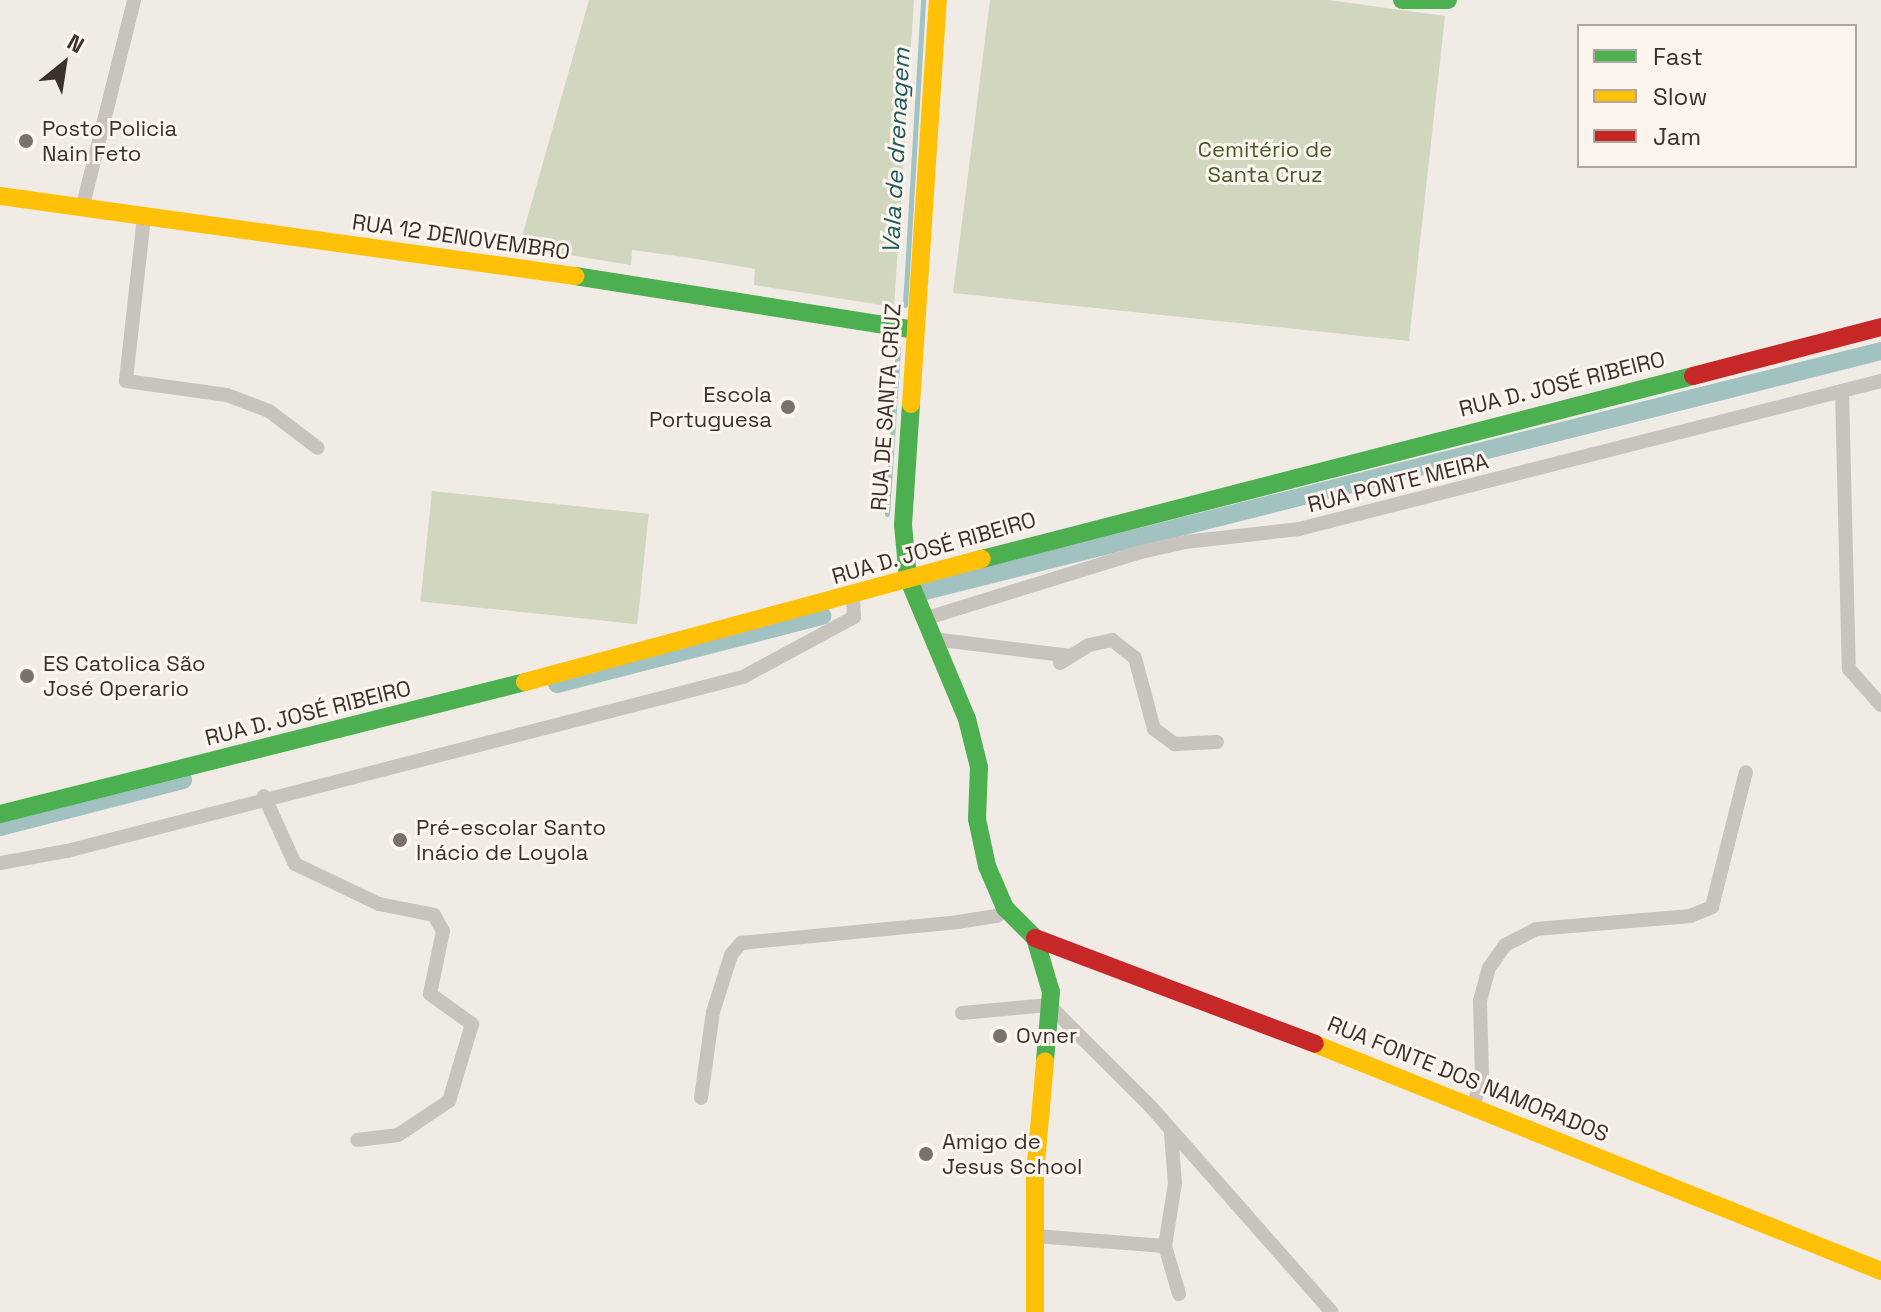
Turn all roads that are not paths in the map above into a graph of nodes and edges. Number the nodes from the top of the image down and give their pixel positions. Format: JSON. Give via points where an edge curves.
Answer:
{"nodes":[{"id":1,"x":134,"y":0,"type":"edge"},
{"id":2,"x":938,"y":0,"type":"edge"},
{"id":3,"x":1402,"y":0,"type":"edge"},
{"id":4,"x":1448,"y":0,"type":"edge"},
{"id":5,"x":0,"y":196,"type":"edge"},
{"id":6,"x":82,"y":209,"type":"junction"},
{"id":7,"x":144,"y":217,"type":"junction"},
{"id":8,"x":1881,"y":327,"type":"edge"},
{"id":9,"x":915,"y":330,"type":"junction"},
{"id":10,"x":1881,"y":381,"type":"edge"},
{"id":11,"x":1842,"y":391,"type":"junction"},
{"id":12,"x":318,"y":448,"type":"dead end"},
{"id":13,"x":908,"y":578,"type":"junction"},
{"id":14,"x":853,"y":596,"type":"junction"},
{"id":15,"x":924,"y":619,"type":"junction"},
{"id":16,"x":933,"y":639,"type":"junction"},
{"id":17,"x":1881,"y":705,"type":"edge"},
{"id":18,"x":1217,"y":742,"type":"dead end"},
{"id":19,"x":1746,"y":772,"type":"dead end"},
{"id":20,"x":264,"y":796,"type":"junction"},
{"id":21,"x":0,"y":814,"type":"edge"},
{"id":22,"x":0,"y":863,"type":"edge"},
{"id":23,"x":1005,"y":908,"type":"junction"},
{"id":24,"x":1035,"y":938,"type":"junction"},
{"id":25,"x":1049,"y":1005,"type":"junction"},
{"id":26,"x":962,"y":1013,"type":"dead end"},
{"id":27,"x":701,"y":1098,"type":"dead end"},
{"id":28,"x":1473,"y":1107,"type":"junction"},
{"id":29,"x":1171,"y":1134,"type":"junction"},
{"id":30,"x":357,"y":1140,"type":"dead end"},
{"id":31,"x":1035,"y":1236,"type":"junction"},
{"id":32,"x":1165,"y":1246,"type":"junction"},
{"id":33,"x":1881,"y":1271,"type":"edge"},
{"id":34,"x":1179,"y":1294,"type":"dead end"},
{"id":35,"x":1035,"y":1312,"type":"edge"},
{"id":36,"x":1332,"y":1312,"type":"edge"}],
"edges":[{"from":1,"to":6,"type":"street"},
{"from":2,"to":9,"type":"street","name":"RUA DE SANTA CRUZ"},
{"from":3,"to":4,"type":"street"},
{"from":5,"to":6,"type":"street","name":"RUA 12 DENOVEMBRO"},
{"from":6,"to":7,"type":"street","name":"RUA 12 DENOVEMBRO"},
{"from":7,"to":9,"type":"street","name":"RUA 12 DENOVEMBRO","via":[[675,290]]},
{"from":7,"to":12,"type":"street","via":[[126,381],[227,395],[269,411]]},
{"from":8,"to":13,"type":"street","name":"RUA D. JOSÉ RIBEIRO"},
{"from":9,"to":13,"type":"street","name":"RUA DE SANTA CRUZ","via":[[903,525]]},
{"from":10,"to":11,"type":"street","name":"RUA PONTE MEIRA"},
{"from":11,"to":15,"type":"street","name":"RUA PONTE MEIRA","via":[[1299,529],[1149,550]]},
{"from":11,"to":17,"type":"street","via":[[1849,669]]},
{"from":13,"to":14,"type":"street","name":"RUA D. JOSÉ RIBEIRO"},
{"from":13,"to":15,"type":"street","name":"RUA DE SANTA CRUZ"},
{"from":14,"to":20,"type":"street","via":[[854,617],[743,677]]},
{"from":14,"to":21,"type":"street","name":"RUA D. JOSÉ RIBEIRO"},
{"from":15,"to":16,"type":"street","name":"RUA DE SANTA CRUZ"},
{"from":16,"to":18,"type":"street","via":[[1066,659],[1112,640],[1135,658],[1154,729],[1175,744]]},
{"from":16,"to":23,"type":"street","name":"RUA DE SANTA CRUZ","via":[[967,719],[979,767],[977,819],[987,866]]},
{"from":19,"to":28,"type":"street","via":[[1712,907],[1690,916],[1536,929],[1505,945],[1489,968],[1480,1001],[1482,1078]]},
{"from":20,"to":22,"type":"street","via":[[67,851]]},
{"from":20,"to":30,"type":"street","via":[[295,864],[379,904],[434,915],[443,931],[430,994],[472,1024],[449,1101],[398,1135]]},
{"from":23,"to":24,"type":"street","name":"RUA DE SANTA CRUZ"},
{"from":23,"to":27,"type":"street","via":[[997,916],[958,922],[741,943],[731,955],[713,1012]]},
{"from":24,"to":25,"type":"street"},
{"from":24,"to":28,"type":"street","name":"RUA FONTE DOS NAMORADOS"},
{"from":25,"to":26,"type":"street"},
{"from":25,"to":29,"type":"street","via":[[1151,1107]]},
{"from":25,"to":31,"type":"street"},
{"from":28,"to":33,"type":"street","name":"RUA FONTE DOS NAMORADOS"},
{"from":29,"to":32,"type":"street","via":[[1175,1183]]},
{"from":29,"to":36,"type":"street"},
{"from":31,"to":32,"type":"street"},
{"from":31,"to":35,"type":"street"},
{"from":32,"to":34,"type":"street"}]}
